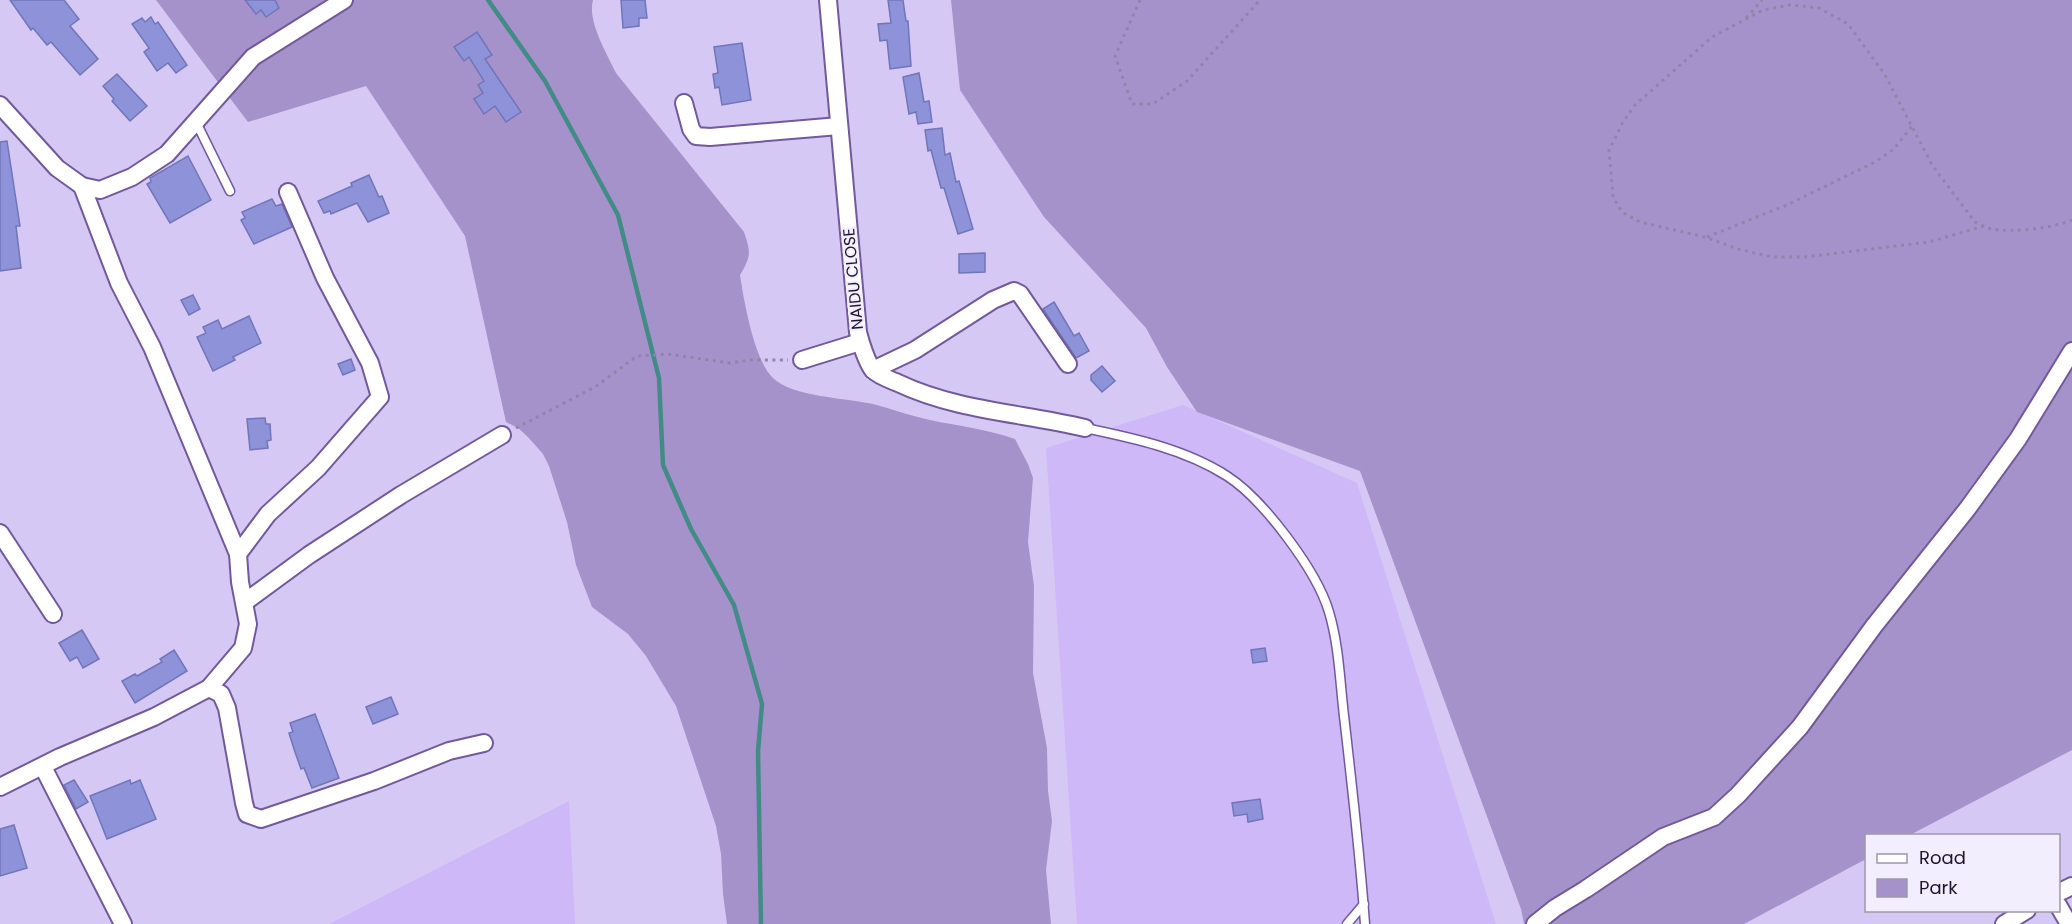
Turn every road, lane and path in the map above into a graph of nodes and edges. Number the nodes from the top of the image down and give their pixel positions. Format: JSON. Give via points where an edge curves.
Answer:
{"nodes":[{"id":1,"x":344,"y":0,"type":"edge"},
{"id":2,"x":828,"y":0,"type":"edge"},
{"id":3,"x":1140,"y":0,"type":"edge"},
{"id":4,"x":1260,"y":0,"type":"edge"},
{"id":5,"x":1762,"y":0,"type":"edge"},
{"id":6,"x":1745,"y":19,"type":"junction"},
{"id":7,"x":684,"y":103,"type":"dead end"},
{"id":8,"x":0,"y":105,"type":"edge"},
{"id":9,"x":196,"y":122,"type":"junction"},
{"id":10,"x":839,"y":126,"type":"junction"},
{"id":11,"x":1912,"y":126,"type":"junction"},
{"id":12,"x":82,"y":186,"type":"junction"},
{"id":13,"x":231,"y":191,"type":"dead end"},
{"id":14,"x":288,"y":192,"type":"dead end"},
{"id":15,"x":2072,"y":220,"type":"edge"},
{"id":16,"x":1984,"y":226,"type":"junction"},
{"id":17,"x":1705,"y":237,"type":"junction"},
{"id":18,"x":860,"y":342,"type":"junction"},
{"id":19,"x":2072,"y":351,"type":"edge"},
{"id":20,"x":802,"y":360,"type":"joint"},
{"id":21,"x":1068,"y":364,"type":"dead end"},
{"id":22,"x":873,"y":370,"type":"junction"},
{"id":23,"x":1085,"y":428,"type":"joint"},
{"id":24,"x":502,"y":435,"type":"joint"},
{"id":25,"x":0,"y":534,"type":"edge"},
{"id":26,"x":238,"y":554,"type":"junction"},
{"id":27,"x":245,"y":602,"type":"junction"},
{"id":28,"x":53,"y":614,"type":"dead end"},
{"id":29,"x":209,"y":688,"type":"junction"},
{"id":30,"x":484,"y":742,"type":"dead end"},
{"id":31,"x":43,"y":767,"type":"junction"},
{"id":32,"x":0,"y":787,"type":"edge"},
{"id":33,"x":1364,"y":904,"type":"junction"},
{"id":34,"x":2060,"y":908,"type":"edge"},
{"id":35,"x":2024,"y":912,"type":"edge"},
{"id":36,"x":123,"y":924,"type":"edge"},
{"id":37,"x":1347,"y":924,"type":"edge"},
{"id":38,"x":1365,"y":924,"type":"edge"},
{"id":39,"x":1535,"y":924,"type":"edge"},
{"id":40,"x":2004,"y":924,"type":"edge"},
{"id":41,"x":2069,"y":924,"type":"edge"}],
"edges":[{"from":1,"to":9,"type":"street","via":[[254,57]]},
{"from":2,"to":10,"type":"street","name":"NAIDU CLOSE"},
{"from":3,"to":4,"type":"path","via":[[1115,56],[1132,104],[1153,104],[1187,81]]},
{"from":5,"to":6,"type":"path"},
{"from":6,"to":11,"type":"path","via":[[1763,10],[1790,5],[1819,8],[1848,24],[1885,75]]},
{"from":6,"to":17,"type":"path","via":[[1712,37],[1635,105],[1610,150],[1612,197],[1622,212],[1640,222]]},
{"from":7,"to":10,"type":"street","via":[[696,136]]},
{"from":8,"to":12,"type":"street","via":[[57,168]]},
{"from":9,"to":12,"type":"street","via":[[167,154],[132,177],[99,190]]},
{"from":9,"to":13,"type":"lane"},
{"from":10,"to":18,"type":"street","name":"NAIDU CLOSE"},
{"from":11,"to":16,"type":"path","via":[[1932,165],[1974,222]]},
{"from":11,"to":17,"type":"path","via":[[1894,149],[1875,162],[1787,205]]},
{"from":12,"to":26,"type":"street","via":[[119,283],[152,347]]},
{"from":14,"to":26,"type":"street","via":[[325,278],[370,363],[380,397],[318,468],[268,514]]},
{"from":15,"to":16,"type":"path","via":[[2036,229]]},
{"from":16,"to":17,"type":"path","via":[[1929,242],[1805,257],[1772,256]]},
{"from":18,"to":20,"type":"street"},
{"from":18,"to":22,"type":"street","name":"NAIDU CLOSE"},
{"from":19,"to":39,"type":"street","via":[[2018,439],[1968,508],[1874,626],[1800,728],[1738,795],[1714,817],[1663,837]]},
{"from":20,"to":24,"type":"path","via":[[730,363],[667,354],[637,356],[595,387]]},
{"from":21,"to":22,"type":"street","via":[[1020,294],[1014,291],[993,300],[915,350]]},
{"from":22,"to":23,"type":"street","via":[[942,400]]},
{"from":23,"to":33,"type":"lane","via":[[1166,448],[1227,476],[1271,518],[1314,579],[1329,610],[1334,632]]},
{"from":24,"to":27,"type":"street","via":[[401,495]]},
{"from":25,"to":28,"type":"street"},
{"from":26,"to":27,"type":"street"},
{"from":27,"to":29,"type":"street","via":[[248,624],[243,648]]},
{"from":29,"to":30,"type":"street","via":[[221,694],[227,708],[248,814],[261,819],[448,751]]},
{"from":29,"to":31,"type":"street"},
{"from":31,"to":32,"type":"street"},
{"from":31,"to":36,"type":"street"},
{"from":33,"to":37,"type":"lane"},
{"from":33,"to":38,"type":"lane"},
{"from":34,"to":41,"type":"street"},
{"from":35,"to":40,"type":"street"}]}
